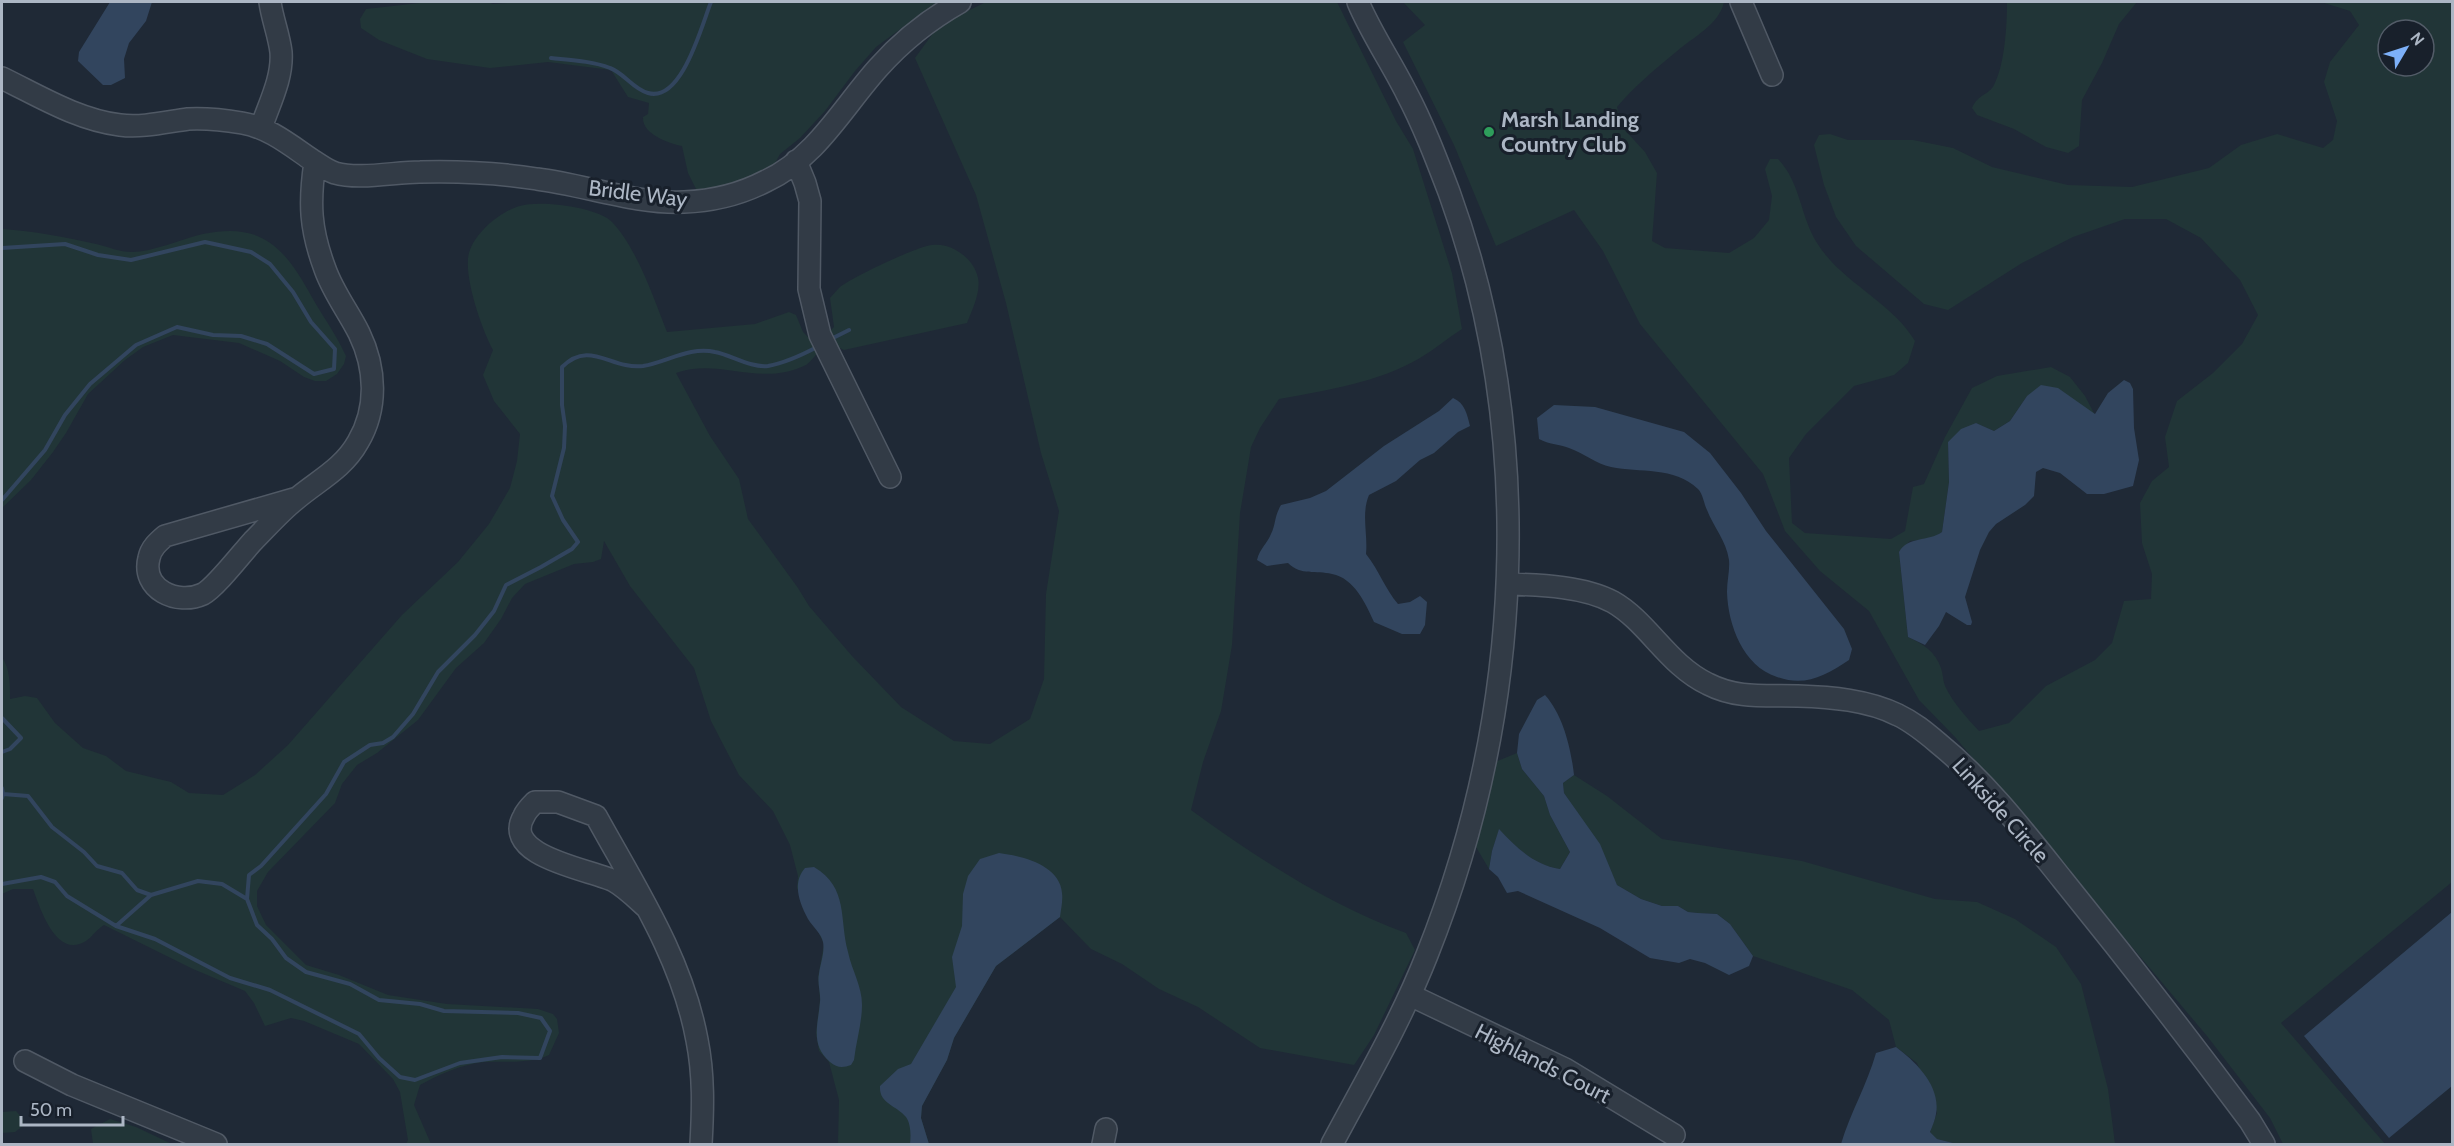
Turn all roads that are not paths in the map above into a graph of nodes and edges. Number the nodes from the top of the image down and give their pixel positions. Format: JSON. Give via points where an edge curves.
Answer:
{"nodes":[{"id":1,"x":270,"y":2,"type":"edge"},
{"id":2,"x":960,"y":2,"type":"edge"},
{"id":3,"x":1358,"y":2,"type":"edge"},
{"id":4,"x":1741,"y":2,"type":"edge"},
{"id":5,"x":1772,"y":75,"type":"dead end"},
{"id":6,"x":2,"y":78,"type":"edge"},
{"id":7,"x":261,"y":128,"type":"junction"},
{"id":8,"x":796,"y":161,"type":"junction"},
{"id":9,"x":315,"y":162,"type":"junction"},
{"id":10,"x":890,"y":477,"type":"dead end"},
{"id":11,"x":297,"y":498,"type":"junction"},
{"id":12,"x":1508,"y":584,"type":"junction"},
{"id":13,"x":646,"y":907,"type":"junction"},
{"id":14,"x":1410,"y":995,"type":"junction"},
{"id":15,"x":26,"y":1060,"type":"dead end"},
{"id":16,"x":1674,"y":1135,"type":"dead end"},
{"id":17,"x":216,"y":1144,"type":"edge"},
{"id":18,"x":701,"y":1144,"type":"edge"},
{"id":19,"x":1332,"y":1144,"type":"edge"},
{"id":20,"x":2264,"y":1144,"type":"edge"}],
"edges":[{"from":1,"to":7,"type":"street","via":[[281,62]]},
{"from":2,"to":8,"type":"street","name":"Bridle Way","via":[[900,46],[833,125]]},
{"from":3,"to":12,"type":"street","via":[[1425,133],[1449,194],[1482,306],[1501,416]]},
{"from":4,"to":5,"type":"street"},
{"from":6,"to":7,"type":"street","via":[[100,122],[137,126],[207,119]]},
{"from":7,"to":9,"type":"street","name":"Bridle Way"},
{"from":8,"to":9,"type":"street","name":"Bridle Way","via":[[770,180],[746,190],[683,202],[495,175],[348,175],[334,173]]},
{"from":8,"to":10,"type":"street","via":[[810,201],[809,290],[820,334]]},
{"from":9,"to":11,"type":"street","via":[[310,198],[315,234],[334,292],[368,356],[373,394],[367,422],[351,453],[325,479]]},
{"from":11,"to":11,"type":"street","via":[[205,593],[174,599],[153,581],[149,558],[154,546],[165,536]]},
{"from":12,"to":14,"type":"street","via":[[1502,663],[1476,805],[1449,897]]},
{"from":12,"to":20,"type":"street","name":"Linkside Circle","via":[[1552,586],[1613,602],[1679,666],[1721,690],[1744,696],[1800,696],[1867,704],[1884,708],[1916,725],[2005,808],[2149,987]]},
{"from":13,"to":13,"type":"street","via":[[596,816],[558,802],[535,802],[522,818],[521,834],[532,850],[563,865],[614,881]]},
{"from":13,"to":18,"type":"street","via":[[680,980],[698,1040],[703,1107]]},
{"from":14,"to":16,"type":"street","name":"Highlands Court","via":[[1565,1069]]},
{"from":14,"to":19,"type":"street"},
{"from":15,"to":17,"type":"street","via":[[72,1085]]}]}
